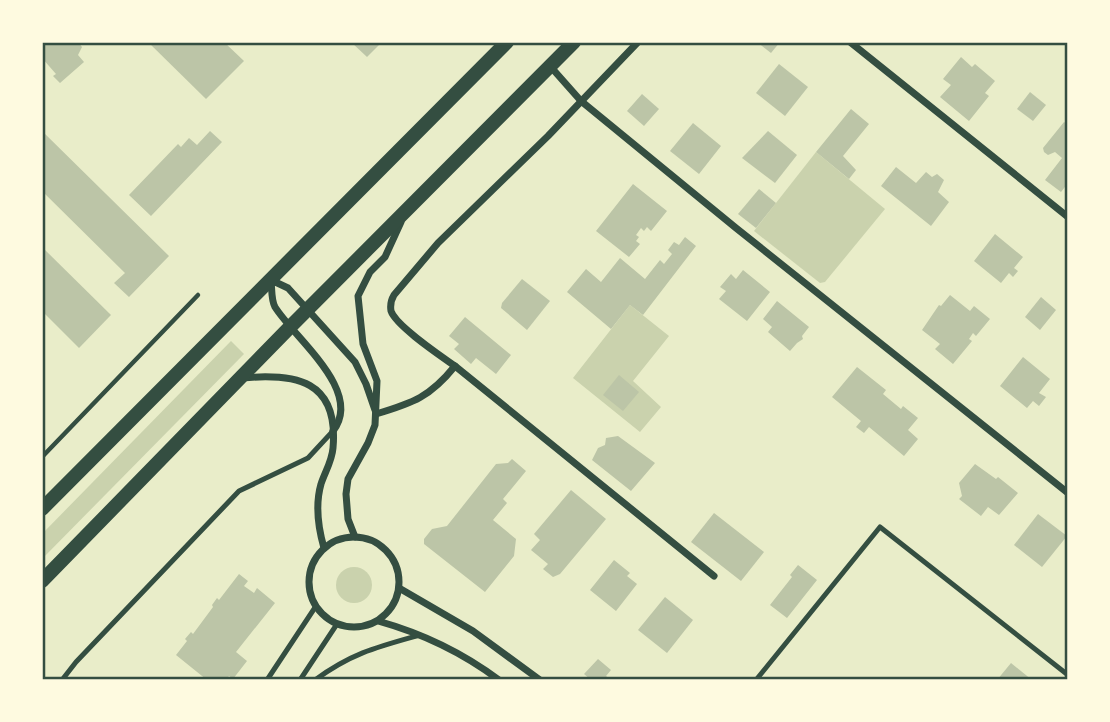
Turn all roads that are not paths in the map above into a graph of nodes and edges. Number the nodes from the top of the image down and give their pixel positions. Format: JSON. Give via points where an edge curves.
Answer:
{"nodes":[{"id":1,"x":507,"y":42,"type":"edge"},
{"id":2,"x":574,"y":42,"type":"edge"},
{"id":3,"x":638,"y":42,"type":"edge"},
{"id":4,"x":850,"y":42,"type":"edge"},
{"id":5,"x":550,"y":66,"type":"junction"},
{"id":6,"x":581,"y":101,"type":"junction"},
{"id":7,"x":408,"y":208,"type":"junction"},
{"id":8,"x":1068,"y":217,"type":"edge"},
{"id":9,"x":271,"y":280,"type":"junction"},
{"id":10,"x":308,"y":310,"type":"junction"},
{"id":11,"x":291,"y":326,"type":"junction"},
{"id":12,"x":455,"y":366,"type":"junction"},
{"id":13,"x":241,"y":378,"type":"junction"},
{"id":14,"x":376,"y":414,"type":"junction"},
{"id":15,"x":333,"y":431,"type":"junction"},
{"id":16,"x":1068,"y":493,"type":"edge"},
{"id":17,"x":42,"y":509,"type":"edge"},
{"id":18,"x":355,"y":537,"type":"junction"},
{"id":19,"x":324,"y":548,"type":"junction"},
{"id":20,"x":714,"y":576,"type":"dead end"},
{"id":21,"x":42,"y":581,"type":"edge"},
{"id":22,"x":399,"y":589,"type":"junction"},
{"id":23,"x":316,"y":606,"type":"junction"},
{"id":24,"x":378,"y":621,"type":"junction"},
{"id":25,"x":337,"y":624,"type":"junction"},
{"id":26,"x":421,"y":635,"type":"junction"},
{"id":27,"x":1068,"y":674,"type":"edge"},
{"id":28,"x":62,"y":680,"type":"edge"},
{"id":29,"x":267,"y":680,"type":"edge"},
{"id":30,"x":300,"y":680,"type":"edge"},
{"id":31,"x":315,"y":680,"type":"edge"},
{"id":32,"x":499,"y":680,"type":"edge"},
{"id":33,"x":540,"y":680,"type":"edge"},
{"id":34,"x":756,"y":680,"type":"edge"}],
"edges":[{"from":1,"to":9,"type":"main road"},
{"from":2,"to":5,"type":"main road"},
{"from":3,"to":6,"type":"street"},
{"from":4,"to":8,"type":"street"},
{"from":5,"to":6,"type":"street"},
{"from":5,"to":7,"type":"main road"},
{"from":6,"to":12,"type":"street","via":[[438,243],[391,301],[398,321]]},
{"from":6,"to":16,"type":"street"},
{"from":7,"to":10,"type":"main road"},
{"from":7,"to":14,"type":"street","via":[[385,257],[370,272],[358,296],[363,344],[377,381]]},
{"from":9,"to":10,"type":"street","via":[[288,288]]},
{"from":9,"to":11,"type":"street","via":[[274,305]]},
{"from":9,"to":17,"type":"main road"},
{"from":10,"to":11,"type":"main road"},
{"from":10,"to":14,"type":"street","via":[[355,362]]},
{"from":11,"to":13,"type":"main road"},
{"from":11,"to":15,"type":"street","via":[[332,378],[341,411]]},
{"from":12,"to":14,"type":"street","via":[[429,393]]},
{"from":12,"to":20,"type":"street"},
{"from":13,"to":15,"type":"street","via":[[278,376],[304,382],[328,405]]},
{"from":13,"to":21,"type":"main road"},
{"from":14,"to":18,"type":"street","via":[[372,434],[348,479],[346,506]]},
{"from":15,"to":19,"type":"street","via":[[331,458],[318,503]]},
{"from":15,"to":28,"type":"lane","via":[[308,458],[239,491]]},
{"from":18,"to":19,"type":"street"},
{"from":18,"to":22,"type":"street","via":[[370,540],[388,553],[399,573]]},
{"from":19,"to":23,"type":"street","via":[[309,575]]},
{"from":22,"to":24,"type":"street","via":[[392,607]]},
{"from":22,"to":33,"type":"street","via":[[473,631]]},
{"from":23,"to":25,"type":"street"},
{"from":23,"to":29,"type":"lane"},
{"from":24,"to":25,"type":"street","via":[[351,628]]},
{"from":24,"to":26,"type":"street"},
{"from":25,"to":30,"type":"lane"},
{"from":26,"to":31,"type":"lane","via":[[366,650]]},
{"from":26,"to":32,"type":"street"},
{"from":27,"to":34,"type":"lane","via":[[880,527]]}]}
